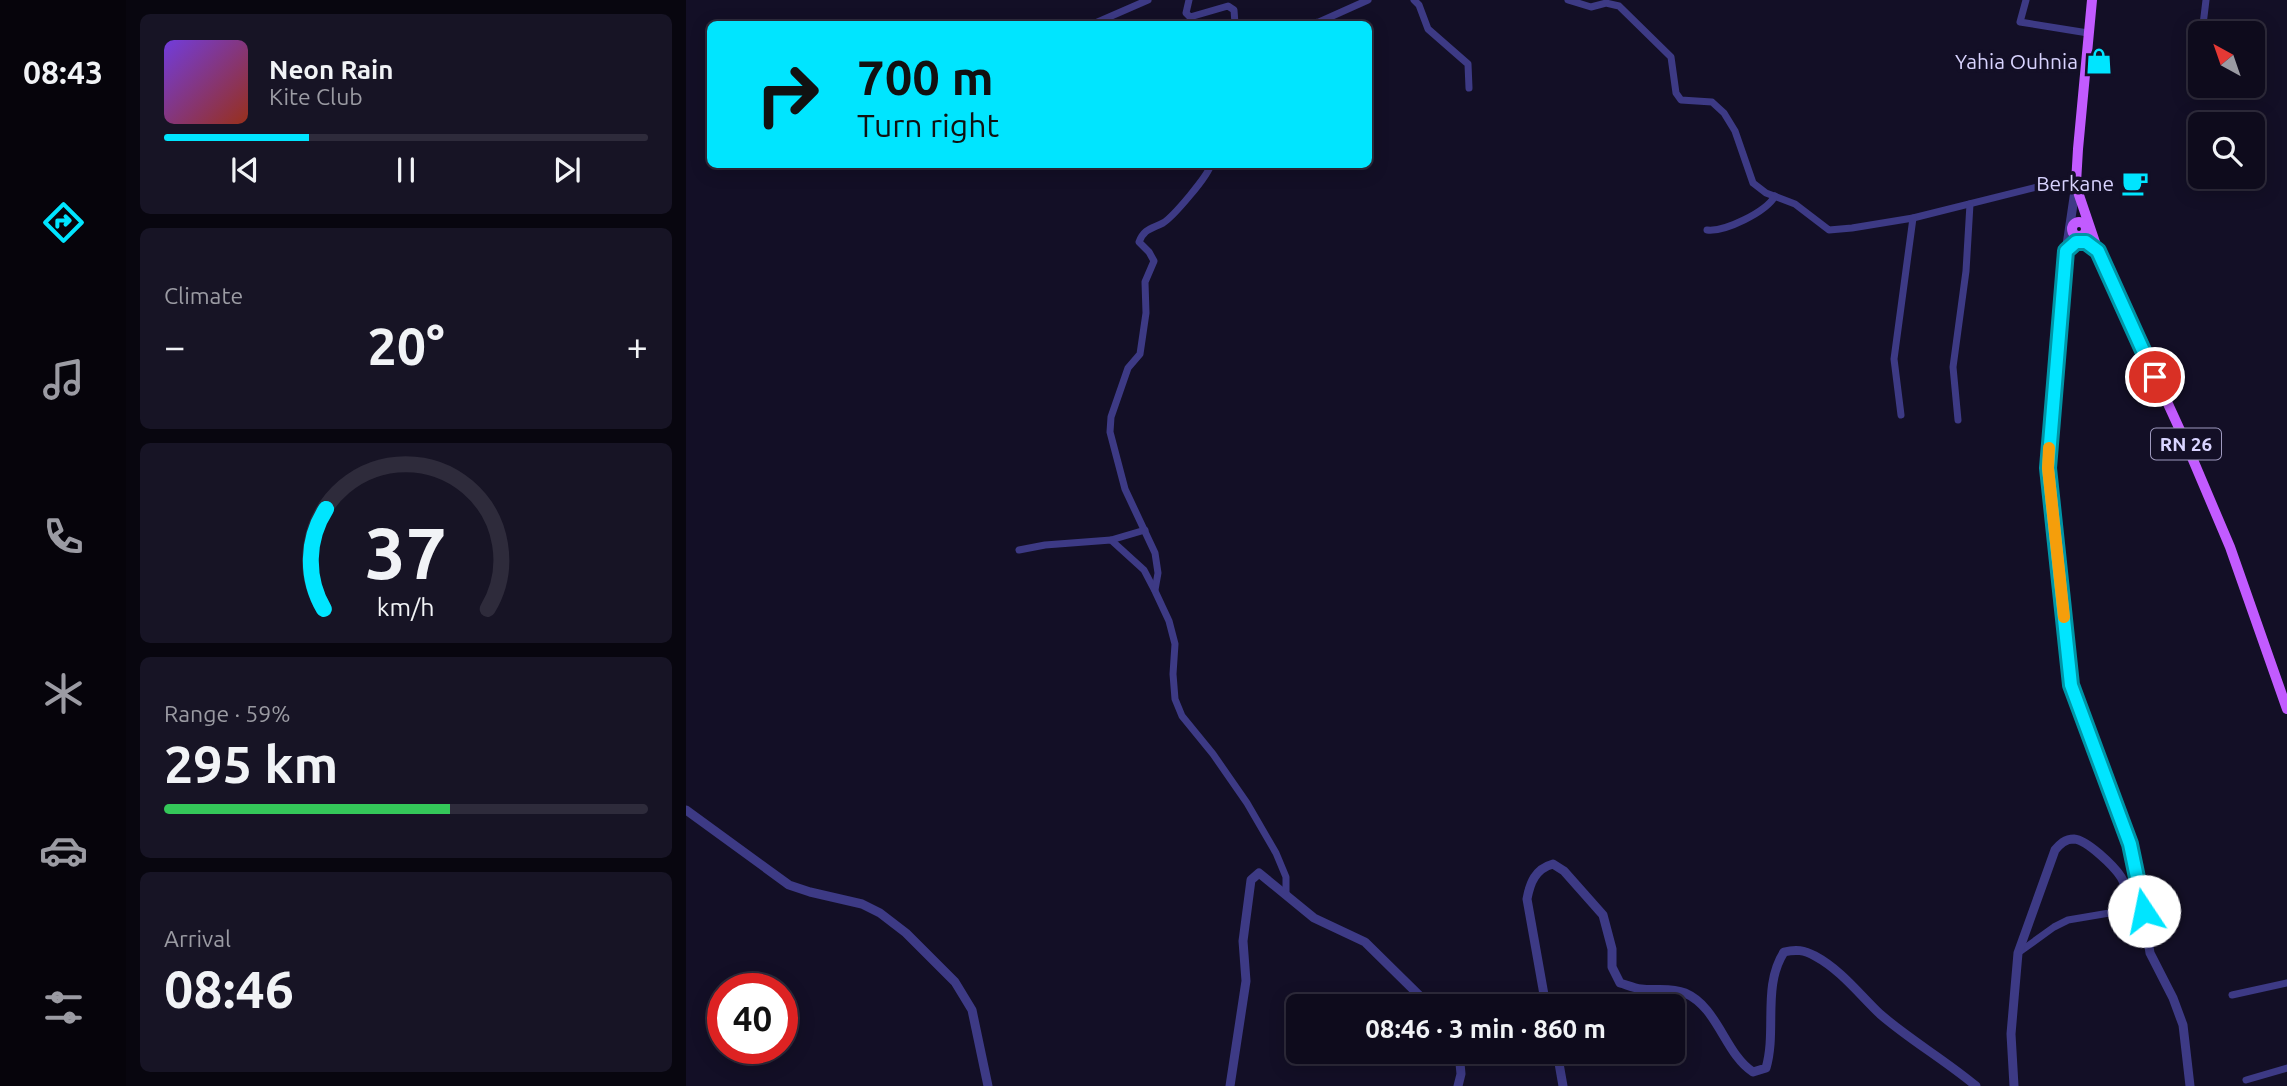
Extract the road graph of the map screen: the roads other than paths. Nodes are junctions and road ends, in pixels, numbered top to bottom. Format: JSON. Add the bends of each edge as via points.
{"nodes":[{"id":1,"x":1148,"y":0,"type":"edge"},
{"id":2,"x":1189,"y":0,"type":"edge"},
{"id":3,"x":1368,"y":0,"type":"edge"},
{"id":4,"x":1414,"y":0,"type":"edge"},
{"id":5,"x":1568,"y":0,"type":"edge"},
{"id":6,"x":2026,"y":0,"type":"edge"},
{"id":7,"x":2092,"y":0,"type":"edge"},
{"id":8,"x":2206,"y":0,"type":"edge"},
{"id":9,"x":1100,"y":21,"type":"edge"},
{"id":10,"x":1235,"y":21,"type":"edge"},
{"id":11,"x":1321,"y":21,"type":"edge"},
{"id":12,"x":2203,"y":21,"type":"edge"},
{"id":13,"x":2088,"y":33,"type":"junction"},
{"id":14,"x":1469,"y":88,"type":"dead end"},
{"id":15,"x":1211,"y":168,"type":"edge"},
{"id":16,"x":2077,"y":183,"type":"junction"},
{"id":17,"x":1774,"y":196,"type":"junction"},
{"id":18,"x":1970,"y":204,"type":"junction"},
{"id":19,"x":1913,"y":218,"type":"junction"},
{"id":20,"x":1707,"y":230,"type":"dead end"},
{"id":21,"x":2083,"y":230,"type":"junction"},
{"id":22,"x":2066,"y":251,"type":"junction"},
{"id":23,"x":2098,"y":251,"type":"junction"},
{"id":24,"x":1901,"y":415,"type":"dead end"},
{"id":25,"x":1958,"y":420,"type":"dead end"},
{"id":26,"x":1146,"y":530,"type":"junction"},
{"id":27,"x":1111,"y":540,"type":"junction"},
{"id":28,"x":1019,"y":550,"type":"dead end"},
{"id":29,"x":1155,"y":590,"type":"junction"},
{"id":30,"x":2287,"y":709,"type":"edge"},
{"id":31,"x":686,"y":810,"type":"edge"},
{"id":32,"x":1286,"y":895,"type":"junction"},
{"id":33,"x":2133,"y":909,"type":"junction"},
{"id":34,"x":2144,"y":911,"type":"junction"},
{"id":35,"x":2018,"y":953,"type":"junction"},
{"id":36,"x":2287,"y":983,"type":"edge"},
{"id":37,"x":1418,"y":994,"type":"edge"},
{"id":38,"x":1544,"y":994,"type":"edge"},
{"id":39,"x":2232,"y":995,"type":"dead end"},
{"id":40,"x":1460,"y":1064,"type":"edge"},
{"id":41,"x":1559,"y":1064,"type":"edge"},
{"id":42,"x":2287,"y":1068,"type":"edge"},
{"id":43,"x":2246,"y":1080,"type":"dead end"},
{"id":44,"x":988,"y":1086,"type":"edge"},
{"id":45,"x":1230,"y":1086,"type":"edge"},
{"id":46,"x":1458,"y":1086,"type":"edge"},
{"id":47,"x":1563,"y":1086,"type":"edge"},
{"id":48,"x":1976,"y":1086,"type":"edge"},
{"id":49,"x":2014,"y":1086,"type":"edge"},
{"id":50,"x":2190,"y":1086,"type":"edge"}],
"edges":[{"from":1,"to":9,"type":"street"},
{"from":2,"to":10,"type":"street","via":[[1186,13],[1190,17],[1228,6],[1234,10]]},
{"from":3,"to":11,"type":"street"},
{"from":4,"to":14,"type":"street","via":[[1429,29],[1468,64]]},
{"from":5,"to":17,"type":"street","via":[[1591,7],[1619,6],[1652,37],[1671,57],[1681,100],[1712,102],[1724,113],[1753,183]]},
{"from":6,"to":13,"type":"street","via":[[2020,22]]},
{"from":7,"to":13,"type":"main road","number":"RN 26"},
{"from":8,"to":12,"type":"street"},
{"from":13,"to":16,"type":"main road","number":"RN 26"},
{"from":15,"to":26,"type":"street","via":[[1172,216],[1149,228],[1139,242],[1154,261],[1145,282],[1140,354],[1128,368],[1110,432],[1125,489]]},
{"from":16,"to":18,"type":"street","via":[[2045,185]]},
{"from":16,"to":21,"type":"main road","number":"RN 26"},
{"from":16,"to":22,"type":"street"},
{"from":17,"to":19,"type":"street","via":[[1796,204],[1829,230]]},
{"from":17,"to":20,"type":"street","via":[[1770,205],[1752,215],[1725,228]]},
{"from":18,"to":19,"type":"street"},
{"from":18,"to":25,"type":"street","via":[[1953,367]]},
{"from":19,"to":24,"type":"street","via":[[1894,359]]},
{"from":21,"to":22,"type":"main road"},
{"from":21,"to":23,"type":"main road","number":"RN 26"},
{"from":21,"to":23,"type":"main road","via":[[2086,242]]},
{"from":22,"to":34,"type":"street","via":[[2048,468],[2071,685],[2130,844]]},
{"from":23,"to":30,"type":"main road","number":"RN 26","via":[[2230,547]]},
{"from":26,"to":27,"type":"street"},
{"from":26,"to":29,"type":"street","via":[[1158,573]]},
{"from":27,"to":28,"type":"street"},
{"from":27,"to":29,"type":"street","via":[[1144,570]]},
{"from":29,"to":32,"type":"street","via":[[1175,644],[1175,699],[1182,716],[1247,803],[1286,877]]},
{"from":31,"to":44,"type":"street","via":[[789,885],[862,904],[906,933],[955,982],[972,1010]]},
{"from":32,"to":37,"type":"street","via":[[1314,918],[1365,942]]},
{"from":32,"to":45,"type":"street","via":[[1259,873],[1251,880],[1243,941],[1246,981]]},
{"from":33,"to":34,"type":"street"},
{"from":33,"to":35,"type":"street","via":[[2068,920]]},
{"from":33,"to":35,"type":"street","via":[[2128,889],[2106,860],[2074,839],[2063,842],[2054,849]]},
{"from":34,"to":50,"type":"street","via":[[2150,953],[2183,1025]]},
{"from":35,"to":49,"type":"street","via":[[2011,1034]]},
{"from":36,"to":39,"type":"street"},
{"from":38,"to":48,"type":"street","via":[[1527,900],[1537,872],[1553,864],[1603,915],[1612,967],[1620,983],[1688,994],[1723,1032],[1743,1066],[1753,1072],[1766,1068],[1771,1050],[1769,1026],[1777,962],[1784,952],[1797,949],[1833,967],[1879,1013]]},
{"from":40,"to":46,"type":"street"},
{"from":41,"to":47,"type":"street"},
{"from":42,"to":43,"type":"street"}]}
